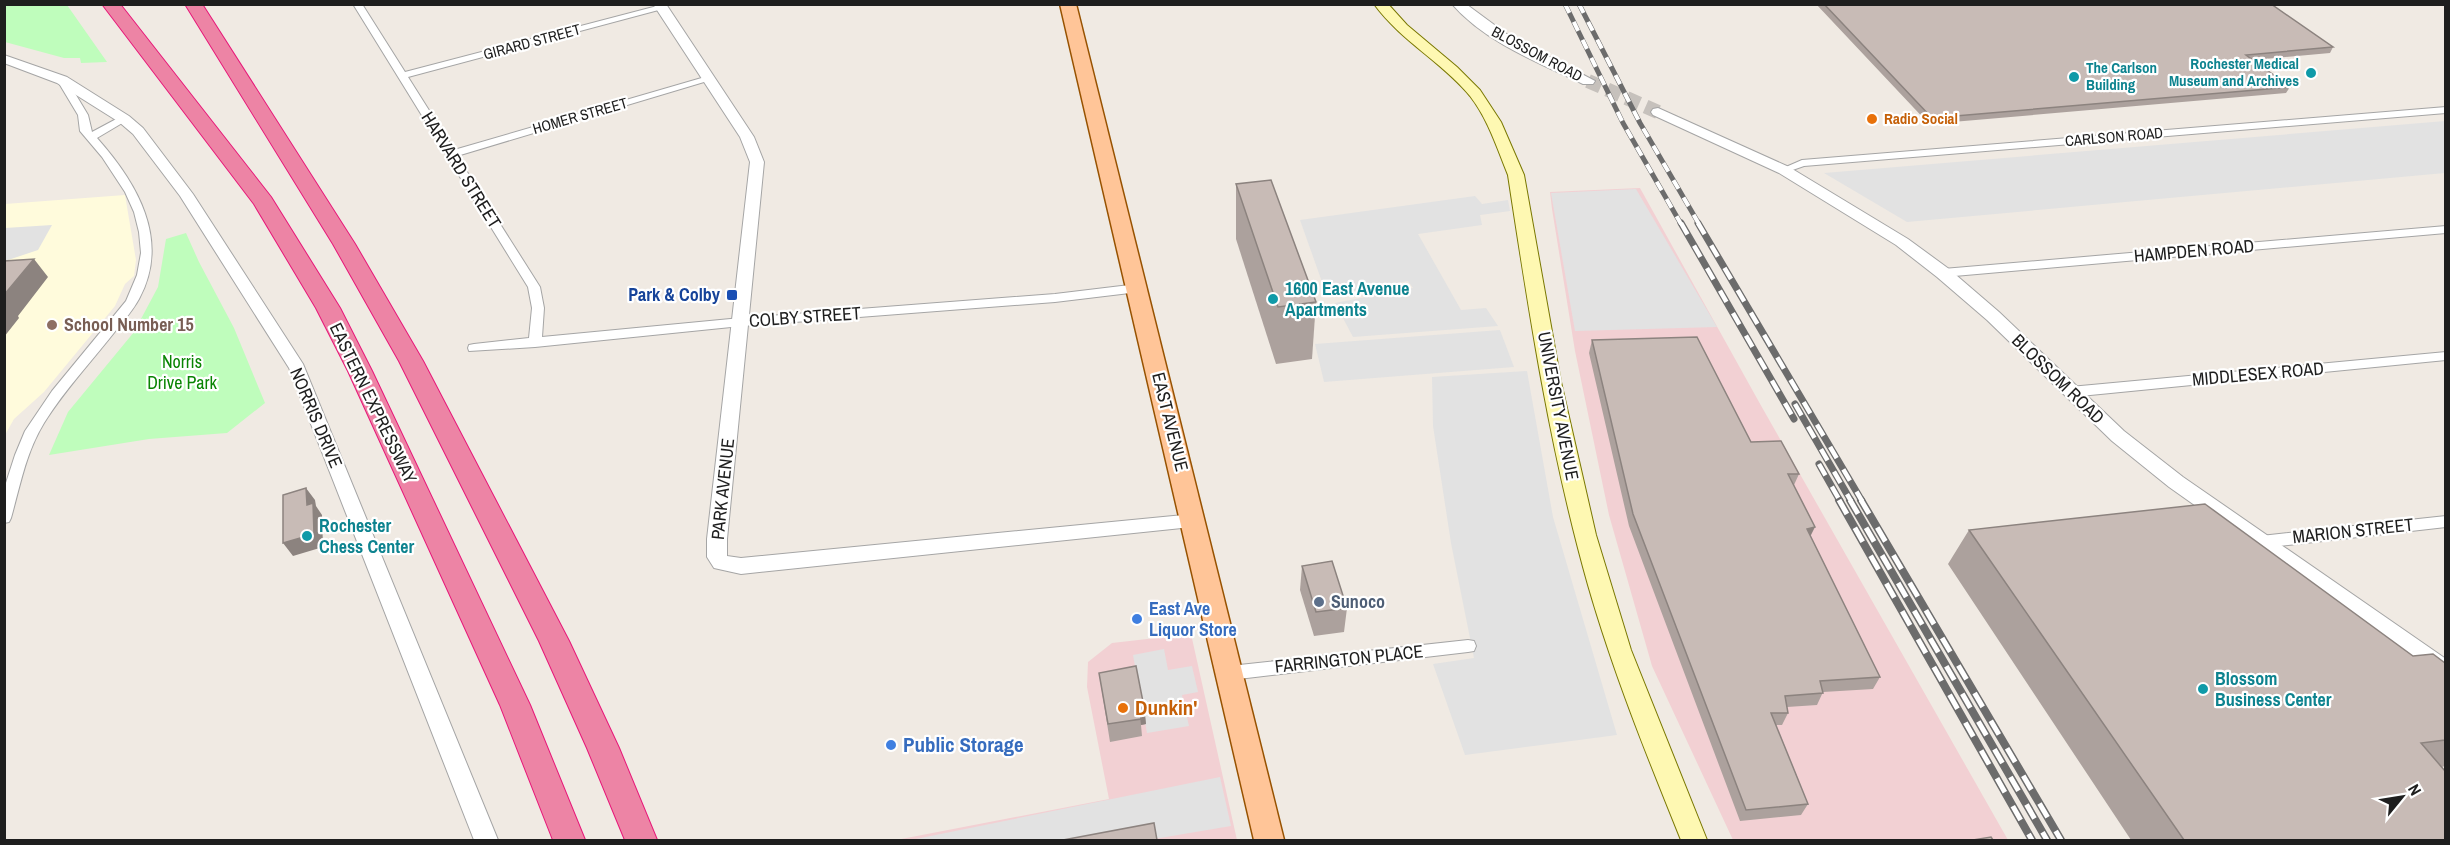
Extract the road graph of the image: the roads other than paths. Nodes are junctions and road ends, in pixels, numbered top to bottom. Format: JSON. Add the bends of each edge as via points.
{"nodes":[{"id":1,"x":110,"y":4,"type":"edge"},
{"id":2,"x":193,"y":4,"type":"edge"},
{"id":3,"x":374,"y":4,"type":"edge"},
{"id":4,"x":1068,"y":4,"type":"edge"},
{"id":5,"x":1380,"y":4,"type":"edge"},
{"id":6,"x":1458,"y":4,"type":"edge"},
{"id":7,"x":358,"y":6,"type":"edge"},
{"id":8,"x":660,"y":6,"type":"edge"},
{"id":9,"x":4,"y":59,"type":"edge"},
{"id":10,"x":402,"y":76,"type":"junction"},
{"id":11,"x":709,"y":79,"type":"junction"},
{"id":12,"x":62,"y":80,"type":"junction"},
{"id":13,"x":1588,"y":81,"type":"tunnel mouth"},
{"id":14,"x":2445,"y":110,"type":"edge"},
{"id":15,"x":1658,"y":112,"type":"tunnel mouth"},
{"id":16,"x":124,"y":119,"type":"junction"},
{"id":17,"x":91,"y":138,"type":"junction"},
{"id":18,"x":452,"y":154,"type":"junction"},
{"id":19,"x":1784,"y":170,"type":"junction"},
{"id":20,"x":2445,"y":229,"type":"edge"},
{"id":21,"x":1943,"y":273,"type":"junction"},
{"id":22,"x":1138,"y":288,"type":"junction"},
{"id":23,"x":741,"y":322,"type":"junction"},
{"id":24,"x":535,"y":343,"type":"junction"},
{"id":25,"x":474,"y":348,"type":"dead end"},
{"id":26,"x":2445,"y":356,"type":"edge"},
{"id":27,"x":2070,"y":392,"type":"junction"},
{"id":28,"x":4,"y":518,"type":"edge"},
{"id":29,"x":1194,"y":521,"type":"junction"},
{"id":30,"x":2445,"y":521,"type":"edge"},
{"id":31,"x":2261,"y":542,"type":"junction"},
{"id":32,"x":1468,"y":646,"type":"dead end"},
{"id":33,"x":2445,"y":671,"type":"edge"},
{"id":34,"x":1230,"y":673,"type":"junction"},
{"id":35,"x":486,"y":840,"type":"edge"},
{"id":36,"x":569,"y":840,"type":"edge"},
{"id":37,"x":641,"y":840,"type":"edge"},
{"id":38,"x":1269,"y":840,"type":"edge"},
{"id":39,"x":1694,"y":840,"type":"edge"}],
"edges":[{"from":1,"to":36,"type":"highway","name":"EASTERN EXPRESSWAY","via":[[259,196],[327,308],[515,705]]},
{"from":2,"to":37,"type":"highway","via":[[344,244],[411,361],[554,641]]},
{"from":3,"to":7,"type":"street"},
{"from":4,"to":22,"type":"main road","name":"EAST AVENUE"},
{"from":5,"to":39,"type":"main road","name":"UNIVERSITY AVENUE","via":[[1400,27],[1474,92],[1489,112],[1507,151],[1516,175],[1574,492],[1599,585],[1640,706]]},
{"from":6,"to":13,"type":"street","name":"BLOSSOM ROAD","via":[[1515,46]]},
{"from":7,"to":10,"type":"street","name":"HARVARD STREET"},
{"from":8,"to":10,"type":"street","name":"GIRARD STREET"},
{"from":8,"to":11,"type":"street","name":"PARK AVENUE"},
{"from":9,"to":12,"type":"street","name":"NORRIS DRIVE"},
{"from":10,"to":18,"type":"street","name":"HARVARD STREET"},
{"from":11,"to":18,"type":"street","name":"HOMER STREET"},
{"from":11,"to":23,"type":"street","name":"PARK AVENUE","via":[[750,142],[757,162]]},
{"from":12,"to":16,"type":"street","name":"NORRIS DRIVE"},
{"from":12,"to":17,"type":"street","via":[[83,115],[85,131]]},
{"from":14,"to":19,"type":"street","name":"CARLSON ROAD","via":[[1802,163]]},
{"from":15,"to":19,"type":"street","name":"BLOSSOM ROAD"},
{"from":16,"to":17,"type":"street"},
{"from":16,"to":35,"type":"street","name":"NORRIS DRIVE","via":[[138,131],[186,194],[297,368]]},
{"from":17,"to":28,"type":"street","via":[[126,181],[141,211],[146,259],[142,279],[134,299],[27,440]]},
{"from":18,"to":24,"type":"street","name":"HARVARD STREET","via":[[534,287],[539,317]]},
{"from":19,"to":21,"type":"street","name":"BLOSSOM ROAD","via":[[1866,218]]},
{"from":20,"to":21,"type":"street","name":"HAMPDEN ROAD"},
{"from":21,"to":27,"type":"street","name":"BLOSSOM ROAD"},
{"from":22,"to":23,"type":"street","name":"COLBY STREET"},
{"from":22,"to":29,"type":"main road","name":"EAST AVENUE"},
{"from":23,"to":24,"type":"street","name":"COLBY STREET"},
{"from":23,"to":29,"type":"street","name":"PARK AVENUE","via":[[717,539],[717,557],[725,565]]},
{"from":24,"to":25,"type":"street","name":"COLBY STREET"},
{"from":26,"to":27,"type":"street","name":"MIDDLESEX ROAD"},
{"from":27,"to":31,"type":"street","name":"BLOSSOM ROAD","via":[[2176,482]]},
{"from":29,"to":34,"type":"main road","name":"EAST AVENUE"},
{"from":30,"to":31,"type":"street","name":"MARION STREET"},
{"from":31,"to":33,"type":"street","name":"BLOSSOM ROAD"},
{"from":32,"to":34,"type":"street","name":"FARRINGTON PLACE"},
{"from":34,"to":38,"type":"main road","name":"EAST AVENUE"}]}
